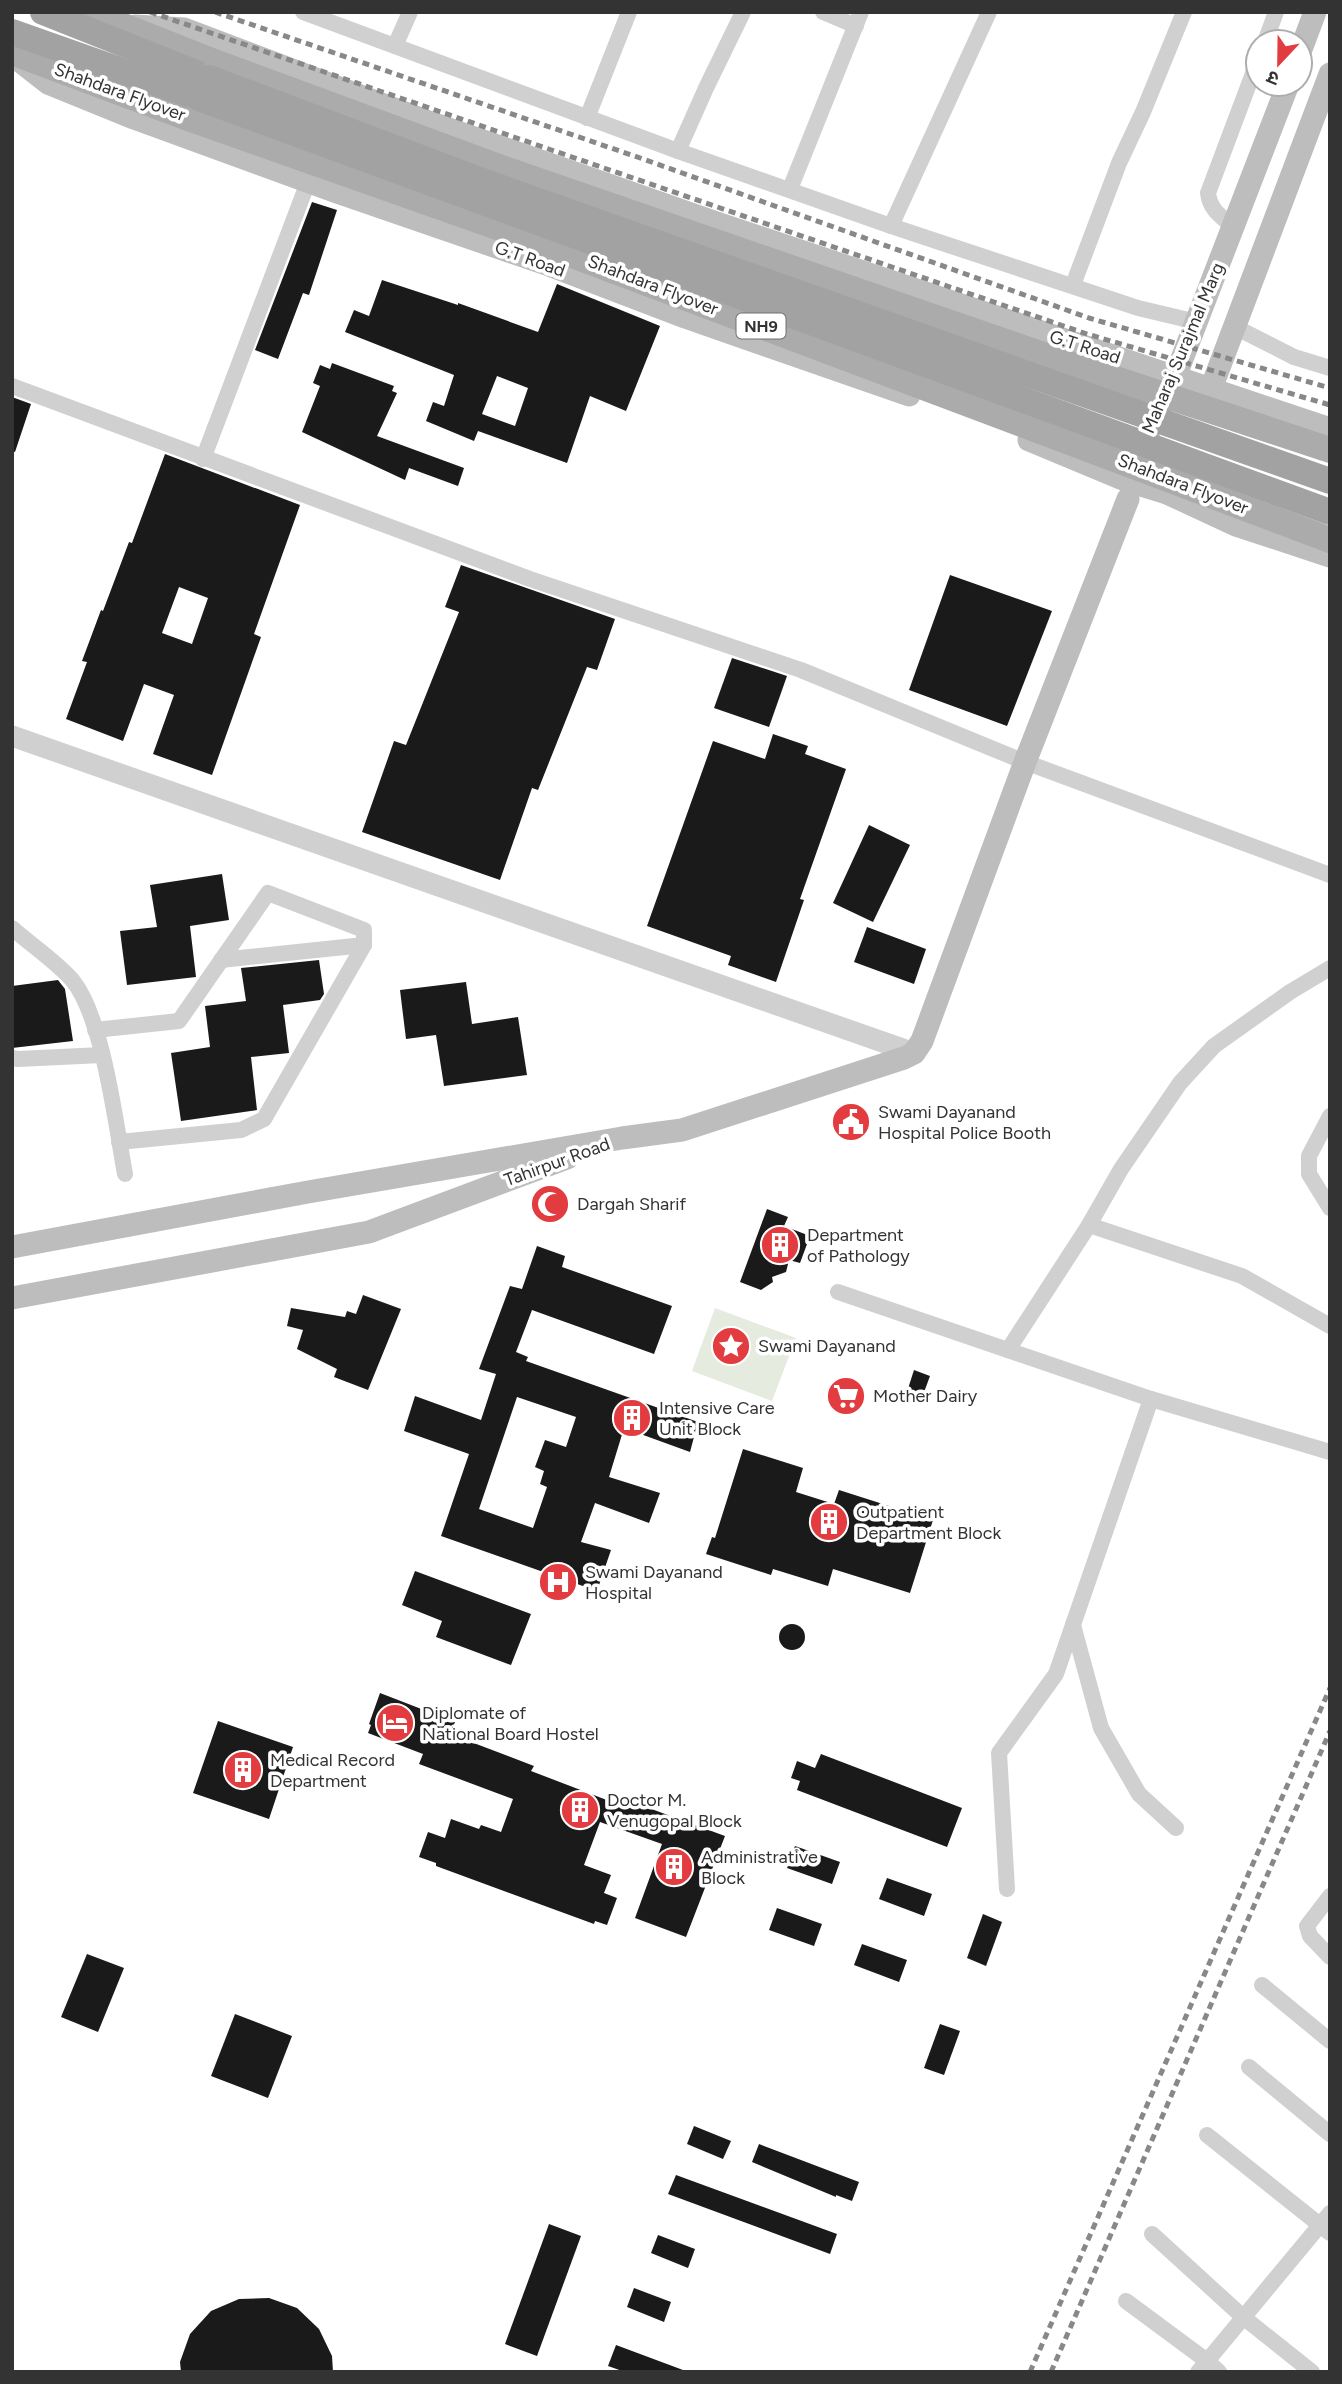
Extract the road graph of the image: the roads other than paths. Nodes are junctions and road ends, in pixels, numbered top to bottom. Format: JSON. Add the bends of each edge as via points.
{"nodes":[{"id":1,"x":43,"y":12,"type":"edge"},
{"id":2,"x":303,"y":12,"type":"edge"},
{"id":3,"x":410,"y":12,"type":"edge"},
{"id":4,"x":629,"y":12,"type":"edge"},
{"id":5,"x":743,"y":12,"type":"edge"},
{"id":6,"x":823,"y":12,"type":"edge"},
{"id":7,"x":989,"y":12,"type":"edge"},
{"id":8,"x":1184,"y":12,"type":"edge"},
{"id":9,"x":104,"y":17,"type":"edge"},
{"id":10,"x":859,"y":19,"type":"edge"},
{"id":11,"x":12,"y":32,"type":"edge"},
{"id":12,"x":395,"y":46,"type":"junction"},
{"id":13,"x":12,"y":53,"type":"edge"},
{"id":14,"x":1330,"y":74,"type":"edge"},
{"id":15,"x":204,"y":89,"type":"junction"},
{"id":16,"x":1244,"y":97,"type":"edge"},
{"id":17,"x":1283,"y":98,"type":"edge"},
{"id":18,"x":587,"y":118,"type":"junction"},
{"id":19,"x":678,"y":151,"type":"junction"},
{"id":20,"x":308,"y":182,"type":"junction"},
{"id":21,"x":790,"y":190,"type":"junction"},
{"id":22,"x":891,"y":226,"type":"junction"},
{"id":23,"x":1233,"y":227,"type":"junction"},
{"id":24,"x":1073,"y":285,"type":"junction"},
{"id":25,"x":1197,"y":322,"type":"junction"},
{"id":26,"x":1235,"y":327,"type":"junction"},
{"id":27,"x":1330,"y":368,"type":"edge"},
{"id":28,"x":1175,"y":377,"type":"junction"},
{"id":29,"x":12,"y":386,"type":"edge"},
{"id":30,"x":1212,"y":389,"type":"junction"},
{"id":31,"x":1330,"y":429,"type":"edge"},
{"id":32,"x":1330,"y":450,"type":"edge"},
{"id":33,"x":203,"y":459,"type":"junction"},
{"id":34,"x":1330,"y":481,"type":"edge"},
{"id":35,"x":1127,"y":490,"type":"junction"},
{"id":36,"x":1167,"y":493,"type":"junction"},
{"id":37,"x":1330,"y":512,"type":"edge"},
{"id":38,"x":1330,"y":540,"type":"edge"},
{"id":39,"x":1330,"y":556,"type":"edge"},
{"id":40,"x":12,"y":736,"type":"edge"},
{"id":41,"x":1024,"y":762,"type":"junction"},
{"id":42,"x":1330,"y":875,"type":"edge"},
{"id":43,"x":12,"y":928,"type":"edge"},
{"id":44,"x":364,"y":945,"type":"junction"},
{"id":45,"x":221,"y":960,"type":"junction"},
{"id":46,"x":1330,"y":968,"type":"edge"},
{"id":47,"x":94,"y":1030,"type":"junction"},
{"id":48,"x":914,"y":1053,"type":"junction"},
{"id":49,"x":102,"y":1055,"type":"junction"},
{"id":50,"x":12,"y":1058,"type":"edge"},
{"id":51,"x":1330,"y":1116,"type":"edge"},
{"id":52,"x":622,"y":1138,"type":"junction"},
{"id":53,"x":119,"y":1142,"type":"junction"},
{"id":54,"x":420,"y":1173,"type":"junction"},
{"id":55,"x":125,"y":1174,"type":"dead end"},
{"id":56,"x":1330,"y":1208,"type":"edge"},
{"id":57,"x":427,"y":1210,"type":"junction"},
{"id":58,"x":1089,"y":1225,"type":"junction"},
{"id":59,"x":12,"y":1247,"type":"edge"},
{"id":60,"x":838,"y":1292,"type":"dead end"},
{"id":61,"x":12,"y":1298,"type":"edge"},
{"id":62,"x":1330,"y":1326,"type":"edge"},
{"id":63,"x":1008,"y":1350,"type":"junction"},
{"id":64,"x":1151,"y":1399,"type":"junction"},
{"id":65,"x":1330,"y":1452,"type":"edge"},
{"id":66,"x":1073,"y":1625,"type":"junction"},
{"id":67,"x":1176,"y":1828,"type":"dead end"},
{"id":68,"x":1007,"y":1889,"type":"dead end"},
{"id":69,"x":1330,"y":1896,"type":"edge"},
{"id":70,"x":1330,"y":1957,"type":"edge"},
{"id":71,"x":1262,"y":1985,"type":"dead end"},
{"id":72,"x":1330,"y":2041,"type":"edge"},
{"id":73,"x":1249,"y":2067,"type":"dead end"},
{"id":74,"x":1330,"y":2134,"type":"edge"},
{"id":75,"x":1207,"y":2135,"type":"dead end"},
{"id":76,"x":1326,"y":2224,"type":"edge"},
{"id":77,"x":1152,"y":2234,"type":"dead end"},
{"id":78,"x":1126,"y":2301,"type":"dead end"},
{"id":79,"x":1243,"y":2317,"type":"junction"},
{"id":80,"x":1208,"y":2368,"type":"edge"},
{"id":81,"x":1312,"y":2372,"type":"edge"}],
"edges":[{"from":1,"to":15,"type":"highway","name":"Shahdara Flyover"},
{"from":2,"to":12,"type":"street"},
{"from":3,"to":12,"type":"street"},
{"from":4,"to":18,"type":"street"},
{"from":5,"to":19,"type":"street"},
{"from":6,"to":10,"type":"street"},
{"from":7,"to":22,"type":"street"},
{"from":8,"to":24,"type":"street"},
{"from":9,"to":15,"type":"main road","name":"Shahdara Flyover"},
{"from":9,"to":28,"type":"main road","name":"G.T Road","via":[[184,29],[426,121]]},
{"from":10,"to":21,"type":"street"},
{"from":11,"to":15,"type":"highway","name":"Shahdara Flyover"},
{"from":12,"to":18,"type":"street"},
{"from":13,"to":15,"type":"main road","name":"Shahdara Flyover"},
{"from":13,"to":20,"type":"main road","name":"G.T Road","via":[[48,83]]},
{"from":14,"to":26,"type":"main road"},
{"from":15,"to":32,"type":"main road","name":"Shahdara Flyover","bridge":true,"via":[[523,175]]},
{"from":15,"to":34,"type":"highway","name":"Shahdara Flyover","bridge":true,"via":[[482,181]]},
{"from":15,"to":37,"type":"highway","name":"Shahdara Flyover","bridge":true},
{"from":15,"to":38,"type":"main road","name":"Shahdara Flyover","number":"NH9","bridge":true,"via":[[516,233]]},
{"from":16,"to":23,"type":"street","via":[[1208,193],[1214,211]]},
{"from":17,"to":23,"type":"main road","name":"Maharaj Surajmal Marg"},
{"from":18,"to":19,"type":"street"},
{"from":19,"to":21,"type":"street"},
{"from":20,"to":33,"type":"street"},
{"from":20,"to":35,"type":"main road","name":"G.T Road","via":[[1000,428]]},
{"from":21,"to":22,"type":"street"},
{"from":22,"to":24,"type":"street"},
{"from":23,"to":25,"type":"main road","name":"Maharaj Surajmal Marg"},
{"from":24,"to":25,"type":"street"},
{"from":25,"to":28,"type":"main road","name":"Maharaj Surajmal Marg"},
{"from":26,"to":27,"type":"street","via":[[1281,351]]},
{"from":26,"to":30,"type":"main road"},
{"from":28,"to":30,"type":"main road","name":"G.T Road"},
{"from":28,"to":35,"type":"main road","name":"Maharaj Surajmal Marg"},
{"from":29,"to":33,"type":"street"},
{"from":30,"to":31,"type":"main road","name":"G.T Road"},
{"from":30,"to":36,"type":"main road","via":[[1176,483]]},
{"from":33,"to":41,"type":"street","via":[[530,579],[801,670]]},
{"from":35,"to":36,"type":"main road"},
{"from":35,"to":41,"type":"main road","name":"Maharaj Surajmal Marg"},
{"from":36,"to":39,"type":"main road","via":[[1236,525]]},
{"from":40,"to":48,"type":"street"},
{"from":41,"to":42,"type":"street"},
{"from":41,"to":48,"type":"main road","name":"Maharaj Surajmal Marg"},
{"from":43,"to":47,"type":"street","via":[[73,981],[88,1006]]},
{"from":44,"to":45,"type":"street"},
{"from":44,"to":45,"type":"street","via":[[364,930],[268,893]]},
{"from":44,"to":53,"type":"street","via":[[264,1119],[241,1130]]},
{"from":45,"to":47,"type":"street","via":[[179,1021]]},
{"from":46,"to":58,"type":"street","via":[[1214,1046],[1180,1083]]},
{"from":47,"to":49,"type":"street"},
{"from":48,"to":52,"type":"main road","via":[[682,1130]]},
{"from":49,"to":50,"type":"street"},
{"from":49,"to":53,"type":"street"},
{"from":51,"to":56,"type":"street","via":[[1309,1156],[1308,1174]]},
{"from":52,"to":54,"type":"main road","name":"Tahirpur Road"},
{"from":52,"to":57,"type":"main road","name":"Tahirpur Road"},
{"from":53,"to":55,"type":"street"},
{"from":54,"to":57,"type":"main road"},
{"from":54,"to":59,"type":"main road","name":"Tahirpur Road"},
{"from":57,"to":61,"type":"main road","name":"Tahirpur Road","via":[[369,1232]]},
{"from":58,"to":62,"type":"street","via":[[1242,1276]]},
{"from":58,"to":63,"type":"street"},
{"from":60,"to":63,"type":"street"},
{"from":63,"to":64,"type":"street"},
{"from":64,"to":65,"type":"street"},
{"from":64,"to":66,"type":"street"},
{"from":66,"to":67,"type":"street","via":[[1101,1728],[1139,1794]]},
{"from":66,"to":68,"type":"street","via":[[1056,1674],[999,1754]]},
{"from":69,"to":70,"type":"street","via":[[1307,1926],[1310,1936]]},
{"from":71,"to":72,"type":"street"},
{"from":73,"to":74,"type":"street"},
{"from":75,"to":76,"type":"street"},
{"from":76,"to":79,"type":"street"},
{"from":77,"to":79,"type":"street"},
{"from":78,"to":80,"type":"street"},
{"from":79,"to":80,"type":"street"},
{"from":79,"to":81,"type":"street"}]}
